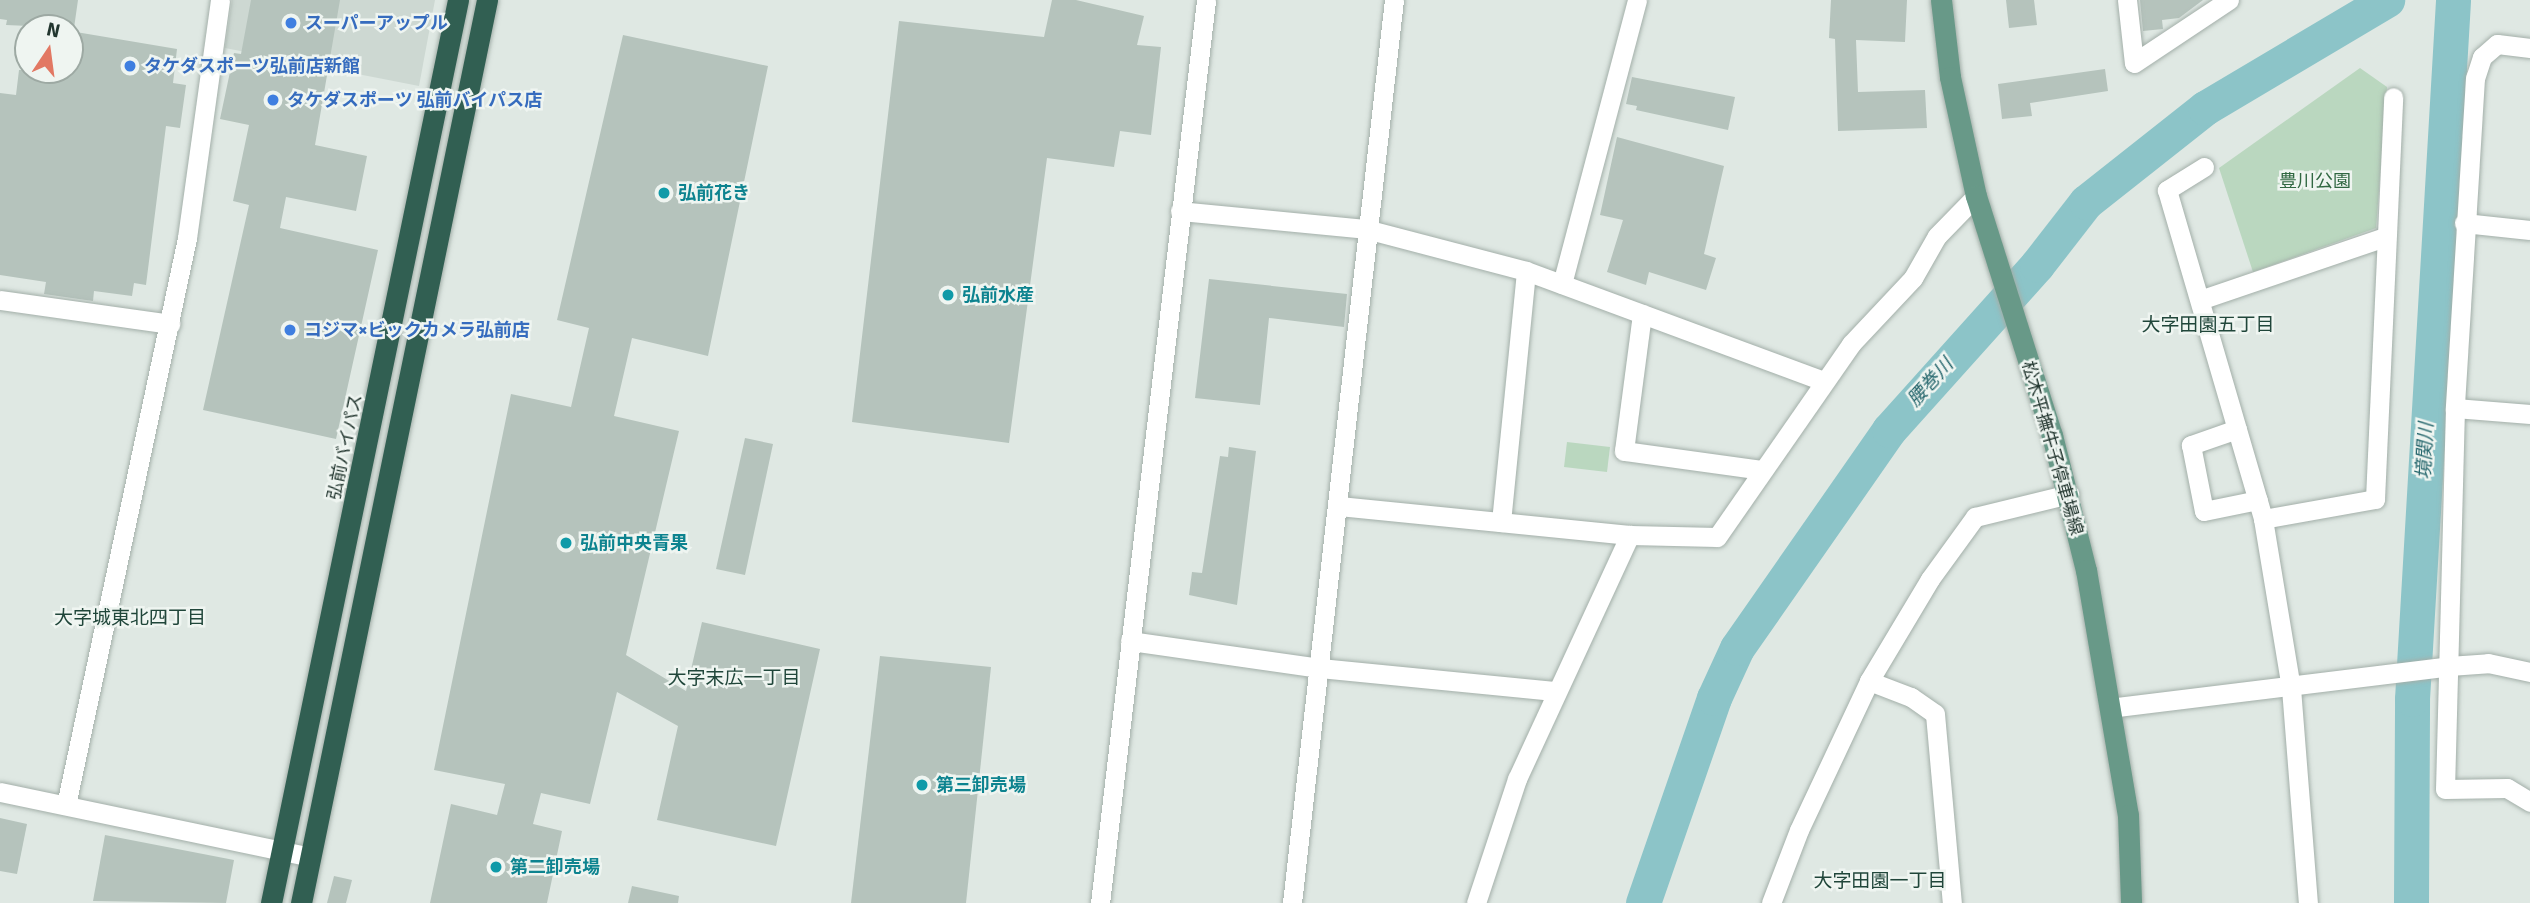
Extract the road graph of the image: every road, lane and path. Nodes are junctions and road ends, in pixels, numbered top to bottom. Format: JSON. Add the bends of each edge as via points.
{"nodes":[{"id":1,"x":220,"y":0,"type":"edge"},
{"id":2,"x":458,"y":0,"type":"edge"},
{"id":3,"x":487,"y":0,"type":"edge"},
{"id":4,"x":1206,"y":0,"type":"edge"},
{"id":5,"x":1394,"y":0,"type":"edge"},
{"id":6,"x":1637,"y":0,"type":"edge"},
{"id":7,"x":1941,"y":0,"type":"edge"},
{"id":8,"x":2127,"y":0,"type":"edge"},
{"id":9,"x":2229,"y":0,"type":"edge"},
{"id":10,"x":2530,"y":48,"type":"edge"},
{"id":11,"x":2393,"y":97,"type":"dead end"},
{"id":12,"x":2204,"y":167,"type":"dead end"},
{"id":13,"x":1976,"y":196,"type":"junction"},
{"id":14,"x":1180,"y":211,"type":"junction"},
{"id":15,"x":2464,"y":223,"type":"junction"},
{"id":16,"x":1366,"y":229,"type":"junction"},
{"id":17,"x":2530,"y":230,"type":"edge"},
{"id":18,"x":2385,"y":237,"type":"junction"},
{"id":19,"x":1526,"y":271,"type":"junction"},
{"id":20,"x":1562,"y":284,"type":"junction"},
{"id":21,"x":0,"y":300,"type":"edge"},
{"id":22,"x":2200,"y":300,"type":"junction"},
{"id":23,"x":1642,"y":314,"type":"junction"},
{"id":24,"x":170,"y":324,"type":"junction"},
{"id":25,"x":1823,"y":382,"type":"junction"},
{"id":26,"x":2455,"y":408,"type":"junction"},
{"id":27,"x":2530,"y":414,"type":"edge"},
{"id":28,"x":2237,"y":429,"type":"junction"},
{"id":29,"x":1763,"y":470,"type":"junction"},
{"id":30,"x":2069,"y":494,"type":"junction"},
{"id":31,"x":1339,"y":506,"type":"junction"},
{"id":32,"x":2260,"y":509,"type":"junction"},
{"id":33,"x":1501,"y":522,"type":"junction"},
{"id":34,"x":1630,"y":535,"type":"junction"},
{"id":35,"x":1130,"y":641,"type":"junction"},
{"id":36,"x":2445,"y":667,"type":"junction"},
{"id":37,"x":1319,"y":668,"type":"junction"},
{"id":38,"x":2530,"y":672,"type":"edge"},
{"id":39,"x":1869,"y":681,"type":"junction"},
{"id":40,"x":2291,"y":688,"type":"junction"},
{"id":41,"x":1555,"y":691,"type":"junction"},
{"id":42,"x":2109,"y":708,"type":"junction"},
{"id":43,"x":0,"y":792,"type":"edge"},
{"id":44,"x":2530,"y":802,"type":"edge"},
{"id":45,"x":66,"y":805,"type":"junction"},
{"id":46,"x":283,"y":852,"type":"junction"},
{"id":47,"x":310,"y":857,"type":"junction"},
{"id":48,"x":271,"y":903,"type":"edge"},
{"id":49,"x":301,"y":903,"type":"edge"},
{"id":50,"x":1100,"y":903,"type":"edge"},
{"id":51,"x":1292,"y":903,"type":"edge"},
{"id":52,"x":1476,"y":903,"type":"edge"},
{"id":53,"x":1771,"y":903,"type":"edge"},
{"id":54,"x":1952,"y":903,"type":"edge"},
{"id":55,"x":2131,"y":903,"type":"edge"},
{"id":56,"x":2308,"y":903,"type":"edge"}],
"edges":[{"from":1,"to":24,"type":"street"},
{"from":2,"to":46,"type":"highway","name":"弘前バイパス"},
{"from":3,"to":47,"type":"highway"},
{"from":4,"to":14,"type":"street"},
{"from":5,"to":16,"type":"street"},
{"from":6,"to":20,"type":"street"},
{"from":7,"to":13,"type":"main road","name":"松木平撫牛子停車場線","via":[[1950,77]]},
{"from":8,"to":9,"type":"street","via":[[2134,63]]},
{"from":10,"to":15,"type":"street","via":[[2497,44],[2482,57],[2469,113]]},
{"from":11,"to":18,"type":"street"},
{"from":12,"to":22,"type":"street","via":[[2167,190]]},
{"from":13,"to":25,"type":"street","via":[[1937,236],[1913,278],[1851,344]]},
{"from":13,"to":30,"type":"main road","name":"松木平撫牛子停車場線"},
{"from":14,"to":16,"type":"street"},
{"from":14,"to":35,"type":"street"},
{"from":15,"to":17,"type":"street"},
{"from":15,"to":26,"type":"street"},
{"from":16,"to":19,"type":"street"},
{"from":16,"to":31,"type":"street"},
{"from":18,"to":22,"type":"street"},
{"from":18,"to":32,"type":"street","via":[[2375,499]]},
{"from":19,"to":20,"type":"street"},
{"from":19,"to":33,"type":"street"},
{"from":20,"to":23,"type":"street"},
{"from":21,"to":24,"type":"street"},
{"from":22,"to":28,"type":"street"},
{"from":23,"to":25,"type":"street"},
{"from":23,"to":29,"type":"street","via":[[1624,451]]},
{"from":24,"to":45,"type":"street"},
{"from":25,"to":29,"type":"street"},
{"from":26,"to":27,"type":"street"},
{"from":26,"to":36,"type":"street"},
{"from":28,"to":32,"type":"street"},
{"from":28,"to":32,"type":"street","via":[[2190,445],[2204,511]]},
{"from":29,"to":34,"type":"street","via":[[1717,537]]},
{"from":30,"to":39,"type":"street","via":[[1975,517],[1930,579]]},
{"from":30,"to":42,"type":"main road","name":"松木平撫牛子停車場線"},
{"from":31,"to":33,"type":"street"},
{"from":31,"to":37,"type":"street"},
{"from":32,"to":40,"type":"street"},
{"from":33,"to":34,"type":"street"},
{"from":34,"to":41,"type":"street"},
{"from":35,"to":37,"type":"street"},
{"from":35,"to":50,"type":"street"},
{"from":36,"to":38,"type":"street","via":[[2488,663]]},
{"from":36,"to":40,"type":"street"},
{"from":36,"to":44,"type":"street","via":[[2445,789],[2507,788]]},
{"from":37,"to":41,"type":"street"},
{"from":37,"to":51,"type":"street"},
{"from":39,"to":53,"type":"street","via":[[1799,830]]},
{"from":39,"to":54,"type":"street","via":[[1911,696],[1935,714]]},
{"from":40,"to":42,"type":"street"},
{"from":40,"to":56,"type":"street"},
{"from":41,"to":52,"type":"street","via":[[1517,779]]},
{"from":42,"to":55,"type":"main road","name":"松木平撫牛子停車場線","via":[[2128,815]]},
{"from":43,"to":45,"type":"street"},
{"from":45,"to":46,"type":"street"},
{"from":46,"to":47,"type":"street"},
{"from":46,"to":48,"type":"highway","name":"弘前バイパス"},
{"from":47,"to":49,"type":"highway"}]}
